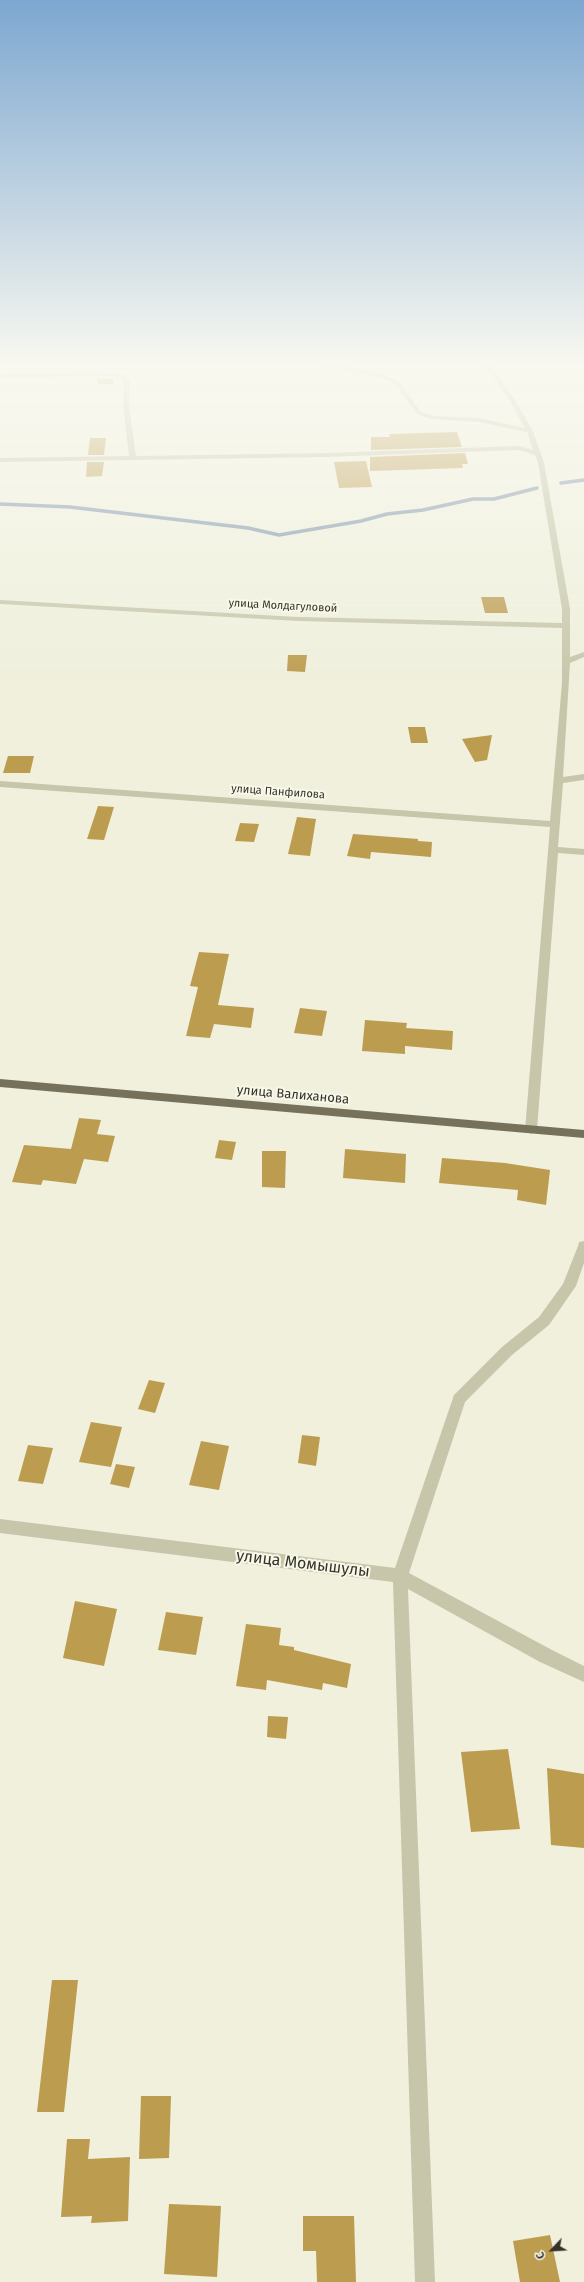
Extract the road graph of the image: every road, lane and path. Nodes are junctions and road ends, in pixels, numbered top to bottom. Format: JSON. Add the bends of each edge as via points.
{"nodes":[{"id":1,"x":542,"y":473,"type":"edge"},
{"id":2,"x":0,"y":602,"type":"edge"},
{"id":3,"x":565,"y":626,"type":"junction"},
{"id":4,"x":584,"y":654,"type":"edge"},
{"id":5,"x":565,"y":662,"type":"junction"},
{"id":6,"x":584,"y":777,"type":"edge"},
{"id":7,"x":557,"y":781,"type":"junction"},
{"id":8,"x":0,"y":784,"type":"edge"},
{"id":9,"x":554,"y":824,"type":"junction"},
{"id":10,"x":552,"y":850,"type":"junction"},
{"id":11,"x":584,"y":852,"type":"edge"},
{"id":12,"x":0,"y":1083,"type":"edge"},
{"id":13,"x":531,"y":1130,"type":"junction"},
{"id":14,"x":584,"y":1134,"type":"edge"},
{"id":15,"x":584,"y":1246,"type":"edge"},
{"id":16,"x":0,"y":1526,"type":"edge"},
{"id":17,"x":400,"y":1576,"type":"junction"},
{"id":18,"x":584,"y":1674,"type":"edge"},
{"id":19,"x":425,"y":2282,"type":"edge"}],
"edges":[{"from":1,"to":3,"type":"street","via":[[566,609]]},
{"from":2,"to":3,"type":"street","name":"улица Молдагуловой","via":[[298,619]]},
{"from":3,"to":5,"type":"street"},
{"from":4,"to":5,"type":"street"},
{"from":5,"to":7,"type":"street","via":[[566,683]]},
{"from":6,"to":7,"type":"street"},
{"from":7,"to":9,"type":"street"},
{"from":8,"to":9,"type":"street","name":"улица Панфилова"},
{"from":9,"to":10,"type":"street"},
{"from":10,"to":11,"type":"street"},
{"from":10,"to":13,"type":"street"},
{"from":12,"to":13,"type":"main road","name":"улица Валиханова"},
{"from":13,"to":14,"type":"main road","name":"улица Валиханова"},
{"from":15,"to":17,"type":"street","via":[[569,1286],[544,1321],[507,1351],[459,1399]]},
{"from":16,"to":17,"type":"street","name":"улица Момышулы"},
{"from":17,"to":18,"type":"street","name":"улица Момышулы"},
{"from":17,"to":19,"type":"street"}]}
